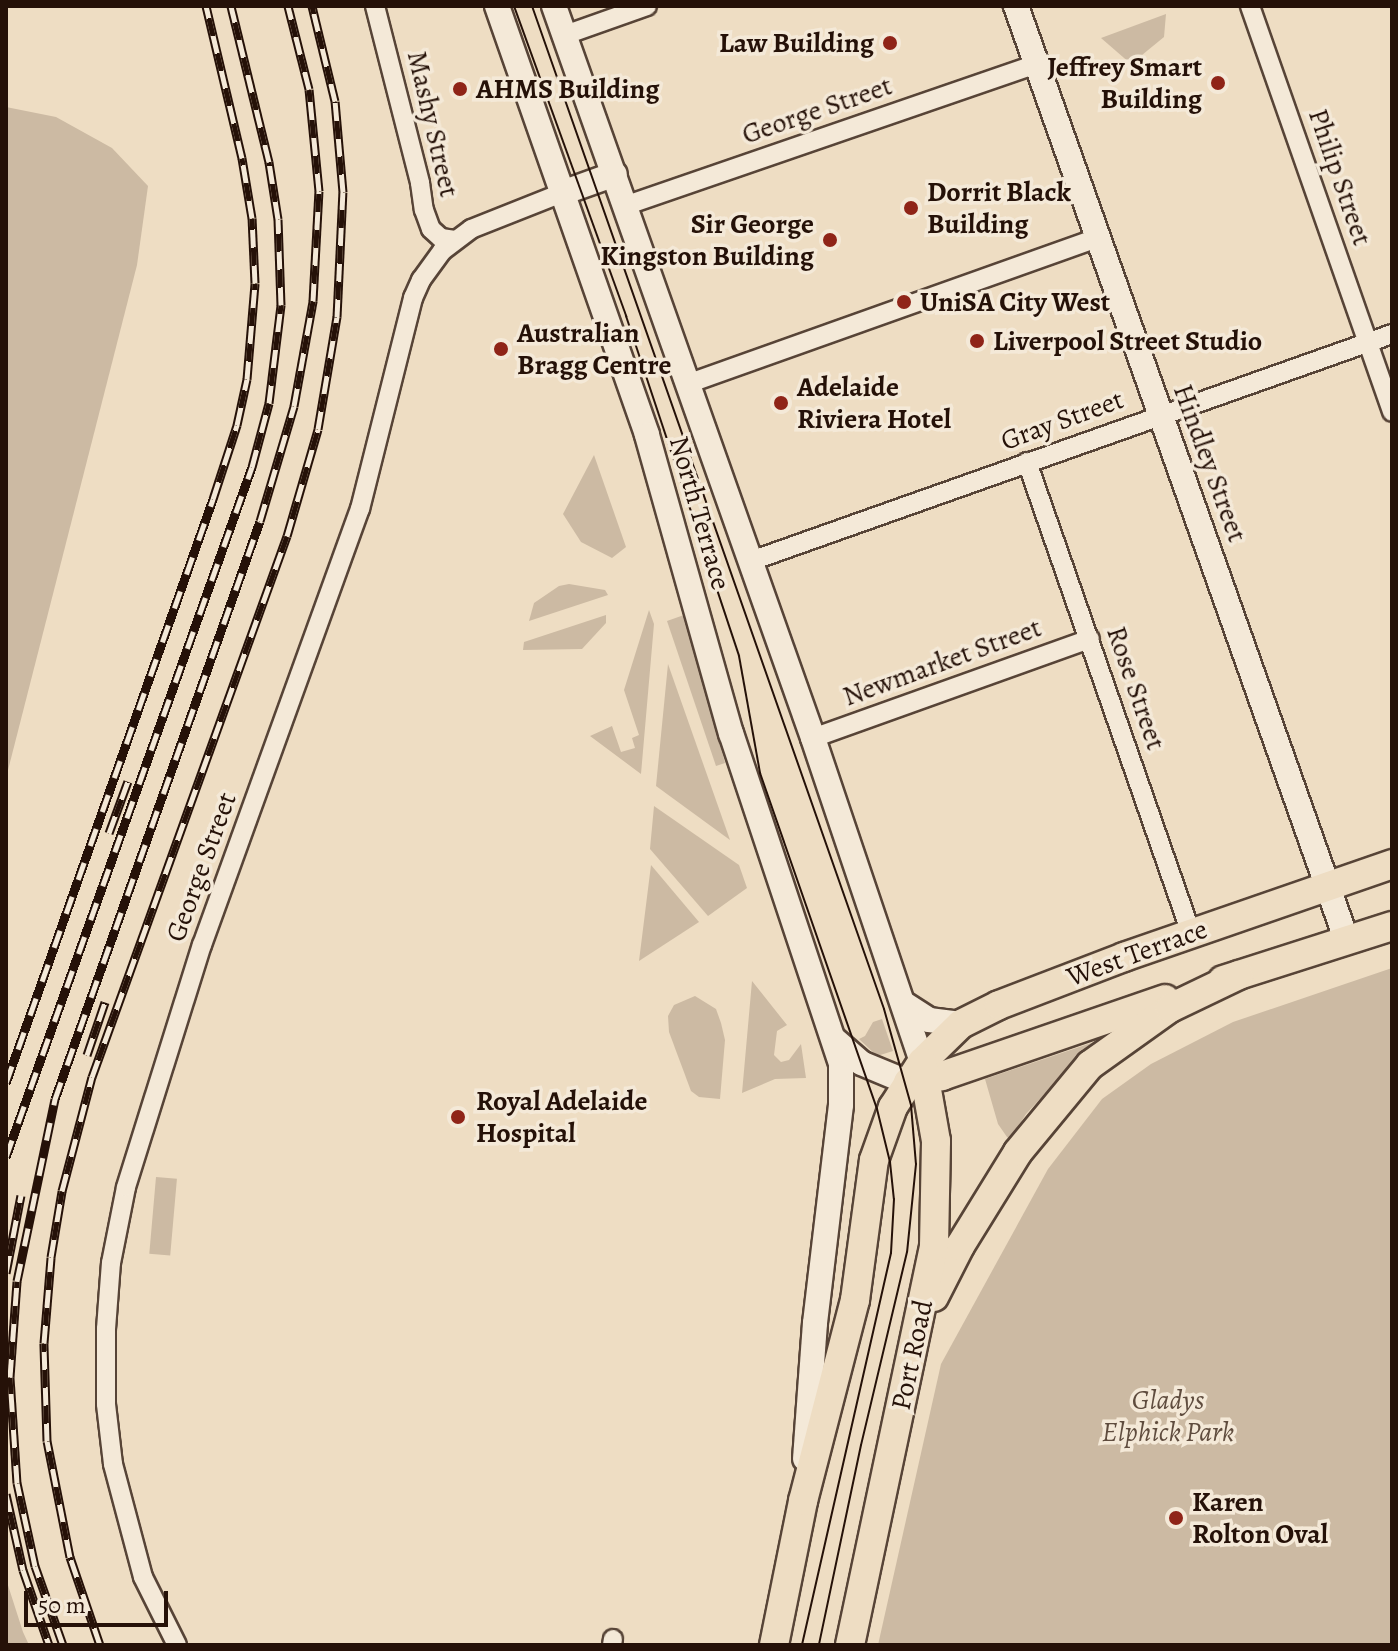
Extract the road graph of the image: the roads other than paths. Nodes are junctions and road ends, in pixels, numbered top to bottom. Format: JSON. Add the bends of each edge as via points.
{"nodes":[{"id":1,"x":375,"y":6,"type":"edge"},
{"id":2,"x":497,"y":6,"type":"edge"},
{"id":3,"x":554,"y":6,"type":"edge"},
{"id":4,"x":647,"y":6,"type":"edge"},
{"id":5,"x":1016,"y":6,"type":"edge"},
{"id":6,"x":1250,"y":6,"type":"edge"},
{"id":7,"x":565,"y":35,"type":"junction"},
{"id":8,"x":1026,"y":68,"type":"dead end"},
{"id":9,"x":615,"y":174,"type":"junction"},
{"id":10,"x":562,"y":193,"type":"junction"},
{"id":11,"x":627,"y":205,"type":"junction"},
{"id":12,"x":1098,"y":238,"type":"junction"},
{"id":13,"x":455,"y":240,"type":"junction"},
{"id":14,"x":1392,"y":334,"type":"edge"},
{"id":15,"x":1368,"y":342,"type":"junction"},
{"id":16,"x":690,"y":383,"type":"junction"},
{"id":17,"x":1392,"y":412,"type":"edge"},
{"id":18,"x":1161,"y":415,"type":"junction"},
{"id":19,"x":1027,"y":462,"type":"junction"},
{"id":20,"x":751,"y":561,"type":"junction"},
{"id":21,"x":1090,"y":639,"type":"junction"},
{"id":22,"x":813,"y":738,"type":"junction"},
{"id":23,"x":1392,"y":864,"type":"edge"},
{"id":24,"x":1328,"y":886,"type":"junction"},
{"id":25,"x":1392,"y":926,"type":"edge"},
{"id":26,"x":1191,"y":933,"type":"junction"},
{"id":27,"x":1347,"y":941,"type":"junction"},
{"id":28,"x":1239,"y":975,"type":"junction"},
{"id":29,"x":903,"y":1003,"type":"junction"},
{"id":30,"x":961,"y":1024,"type":"junction"},
{"id":31,"x":835,"y":1040,"type":"junction"},
{"id":32,"x":918,"y":1075,"type":"junction"},
{"id":33,"x":842,"y":1085,"type":"junction"},
{"id":34,"x":911,"y":1361,"type":"junction"},
{"id":35,"x":803,"y":1501,"type":"junction"},
{"id":36,"x":177,"y":1645,"type":"edge"},
{"id":37,"x":774,"y":1645,"type":"edge"},
{"id":38,"x":850,"y":1645,"type":"edge"}],
"edges":[{"from":1,"to":13,"type":"street","name":"Mashy Street","via":[[424,210],[431,229],[441,238]]},
{"from":2,"to":10,"type":"main road","name":"North Terrace"},
{"from":3,"to":7,"type":"main road","name":"North Terrace"},
{"from":4,"to":7,"type":"street"},
{"from":5,"to":12,"type":"main road","name":"Hindley Street"},
{"from":6,"to":15,"type":"street","name":"Philip Street"},
{"from":7,"to":9,"type":"main road","name":"North Terrace"},
{"from":8,"to":11,"type":"street","name":"George Street"},
{"from":9,"to":10,"type":"main road"},
{"from":9,"to":11,"type":"main road","name":"North Terrace"},
{"from":10,"to":13,"type":"street","name":"George Street","via":[[488,221]]},
{"from":10,"to":31,"type":"main road","name":"North Terrace","via":[[647,435],[735,748]]},
{"from":11,"to":16,"type":"main road","name":"North Terrace"},
{"from":12,"to":16,"type":"street"},
{"from":12,"to":18,"type":"main road","name":"Hindley Street"},
{"from":13,"to":36,"type":"street","name":"George Street","via":[[428,266],[413,298],[360,509],[202,945],[123,1202],[106,1329],[113,1464],[143,1577]]},
{"from":14,"to":15,"type":"street","name":"Gray Street"},
{"from":15,"to":17,"type":"street","name":"Philip Street"},
{"from":15,"to":18,"type":"street","name":"Gray Street"},
{"from":16,"to":20,"type":"main road","name":"North Terrace"},
{"from":18,"to":19,"type":"street","name":"Gray Street"},
{"from":18,"to":24,"type":"main road","name":"Hindley Street"},
{"from":19,"to":20,"type":"street","name":"Gray Street"},
{"from":19,"to":21,"type":"street","name":"Rose Street"},
{"from":20,"to":22,"type":"main road","name":"North Terrace"},
{"from":21,"to":22,"type":"street","name":"Newmarket Street"},
{"from":21,"to":26,"type":"street","name":"Rose Street"},
{"from":22,"to":29,"type":"main road","name":"North Terrace"},
{"from":23,"to":24,"type":"main road","name":"West Terrace"},
{"from":24,"to":26,"type":"main road","name":"West Terrace"},
{"from":24,"to":27,"type":"main road","name":"Hindley Street"},
{"from":25,"to":27,"type":"main road","name":"West Terrace"},
{"from":26,"to":30,"type":"main road","name":"West Terrace"},
{"from":27,"to":28,"type":"main road","name":"West Terrace"},
{"from":28,"to":32,"type":"main road","name":"West Terrace"},
{"from":28,"to":34,"type":"main road","via":[[1140,1027],[1090,1065],[1063,1094],[1018,1152],[960,1246]]},
{"from":29,"to":30,"type":"main road","via":[[929,1020]]},
{"from":29,"to":32,"type":"main road","name":"North Terrace"},
{"from":30,"to":32,"type":"main road","name":"West Terrace"},
{"from":31,"to":32,"type":"main road","via":[[861,1063]]},
{"from":31,"to":33,"type":"main road","name":"North Terrace"},
{"from":32,"to":33,"type":"main road","name":"West Terrace"},
{"from":32,"to":34,"type":"main road","name":"Port Road","via":[[936,1141],[938,1192],[934,1246]]},
{"from":32,"to":35,"type":"main road","via":[[889,1117],[874,1160],[848,1335]]},
{"from":33,"to":35,"type":"main road","via":[[815,1323]]},
{"from":34,"to":38,"type":"main road","name":"Port Road"},
{"from":35,"to":37,"type":"main road"}]}
